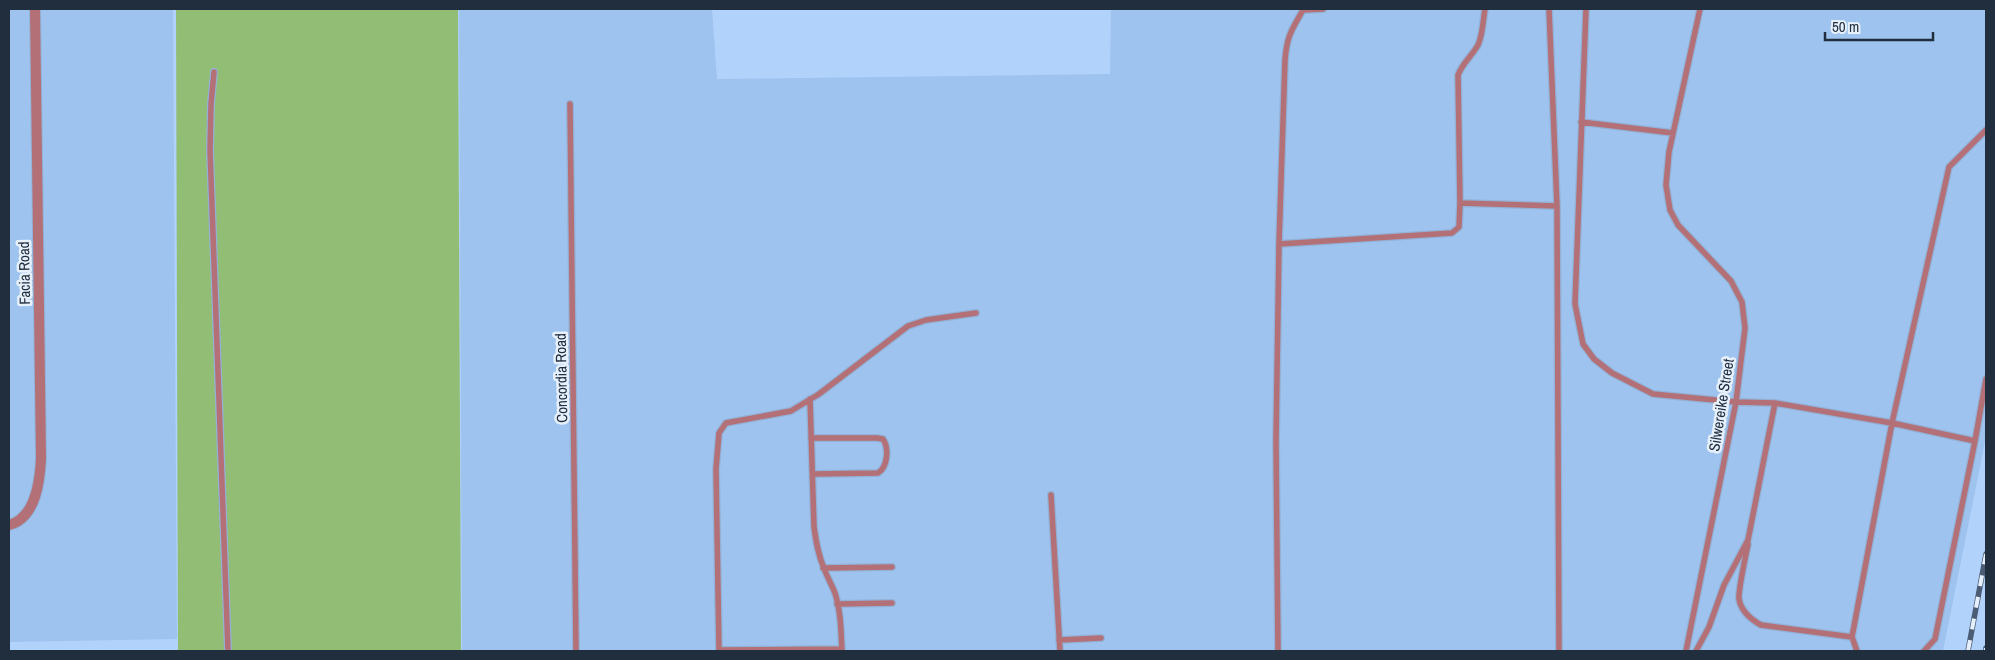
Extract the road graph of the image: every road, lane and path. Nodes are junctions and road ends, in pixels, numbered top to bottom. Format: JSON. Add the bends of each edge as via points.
{"nodes":[{"id":1,"x":35,"y":9,"type":"edge"},
{"id":2,"x":1323,"y":9,"type":"edge"},
{"id":3,"x":1485,"y":9,"type":"edge"},
{"id":4,"x":1549,"y":9,"type":"edge"},
{"id":5,"x":1586,"y":9,"type":"edge"},
{"id":6,"x":1700,"y":9,"type":"edge"},
{"id":7,"x":1303,"y":10,"type":"edge"},
{"id":8,"x":214,"y":72,"type":"dead end"},
{"id":9,"x":570,"y":104,"type":"dead end"},
{"id":10,"x":1581,"y":122,"type":"junction"},
{"id":11,"x":1986,"y":130,"type":"edge"},
{"id":12,"x":1673,"y":132,"type":"junction"},
{"id":13,"x":1460,"y":203,"type":"junction"},
{"id":14,"x":1557,"y":206,"type":"junction"},
{"id":15,"x":1278,"y":244,"type":"junction"},
{"id":16,"x":976,"y":313,"type":"dead end"},
{"id":17,"x":1986,"y":379,"type":"edge"},
{"id":18,"x":810,"y":399,"type":"junction"},
{"id":19,"x":1736,"y":402,"type":"junction"},
{"id":20,"x":1775,"y":402,"type":"junction"},
{"id":21,"x":1892,"y":423,"type":"junction"},
{"id":22,"x":811,"y":438,"type":"junction"},
{"id":23,"x":1975,"y":441,"type":"junction"},
{"id":24,"x":813,"y":474,"type":"junction"},
{"id":25,"x":1051,"y":495,"type":"dead end"},
{"id":26,"x":9,"y":525,"type":"edge"},
{"id":27,"x":1748,"y":540,"type":"junction"},
{"id":28,"x":892,"y":566,"type":"dead end"},
{"id":29,"x":823,"y":568,"type":"junction"},
{"id":30,"x":892,"y":603,"type":"dead end"},
{"id":31,"x":837,"y":604,"type":"junction"},
{"id":32,"x":1852,"y":637,"type":"junction"},
{"id":33,"x":1101,"y":638,"type":"dead end"},
{"id":34,"x":1059,"y":640,"type":"junction"},
{"id":35,"x":719,"y":650,"type":"edge"},
{"id":36,"x":842,"y":650,"type":"edge"},
{"id":37,"x":228,"y":651,"type":"edge"},
{"id":38,"x":576,"y":651,"type":"edge"},
{"id":39,"x":1060,"y":651,"type":"edge"},
{"id":40,"x":1278,"y":651,"type":"edge"},
{"id":41,"x":1559,"y":651,"type":"edge"},
{"id":42,"x":1686,"y":651,"type":"edge"},
{"id":43,"x":1696,"y":651,"type":"edge"},
{"id":44,"x":1857,"y":651,"type":"edge"},
{"id":45,"x":1924,"y":651,"type":"edge"}],
"edges":[{"from":1,"to":26,"type":"street","name":"Facia Road","via":[[40,480],[29,509]]},
{"from":2,"to":7,"type":"lane"},
{"from":3,"to":13,"type":"lane","via":[[1478,45],[1462,64],[1458,75]]},
{"from":4,"to":14,"type":"lane"},
{"from":5,"to":10,"type":"lane"},
{"from":6,"to":12,"type":"lane","name":"Silwereike Street"},
{"from":7,"to":15,"type":"lane","via":[[1286,41]]},
{"from":8,"to":37,"type":"lane","via":[[210,150]]},
{"from":9,"to":38,"type":"lane","name":"Concordia Road"},
{"from":10,"to":12,"type":"lane"},
{"from":10,"to":19,"type":"lane","via":[[1575,304],[1583,344],[1594,359],[1612,373],[1653,394]]},
{"from":11,"to":21,"type":"lane","via":[[1950,167]]},
{"from":12,"to":19,"type":"lane","name":"Silwereike Street","via":[[1666,185],[1670,210],[1678,225],[1731,281],[1742,302],[1745,328]]},
{"from":13,"to":14,"type":"lane"},
{"from":13,"to":15,"type":"lane","via":[[1459,227],[1452,233]]},
{"from":14,"to":41,"type":"lane"},
{"from":15,"to":40,"type":"lane"},
{"from":16,"to":18,"type":"lane","via":[[926,320],[908,326]]},
{"from":17,"to":23,"type":"lane"},
{"from":18,"to":22,"type":"lane"},
{"from":18,"to":35,"type":"lane","via":[[791,411],[726,423],[719,433],[716,469]]},
{"from":19,"to":20,"type":"lane"},
{"from":19,"to":42,"type":"lane","name":"Silwereike Street"},
{"from":20,"to":21,"type":"lane"},
{"from":20,"to":27,"type":"lane"},
{"from":21,"to":23,"type":"lane"},
{"from":21,"to":32,"type":"lane"},
{"from":22,"to":24,"type":"lane"},
{"from":22,"to":24,"type":"lane","via":[[883,438],[886,444],[886,463],[878,474]]},
{"from":23,"to":45,"type":"lane","via":[[1935,639]]},
{"from":24,"to":29,"type":"lane","via":[[814,527]]},
{"from":25,"to":34,"type":"lane"},
{"from":27,"to":32,"type":"lane","via":[[1739,599],[1752,620],[1761,625]]},
{"from":27,"to":43,"type":"lane","via":[[1724,585],[1709,627]]},
{"from":28,"to":29,"type":"lane"},
{"from":29,"to":31,"type":"lane"},
{"from":30,"to":31,"type":"lane"},
{"from":31,"to":36,"type":"lane"},
{"from":32,"to":44,"type":"lane"},
{"from":33,"to":34,"type":"lane"},
{"from":34,"to":39,"type":"lane"},
{"from":35,"to":36,"type":"lane"}]}
